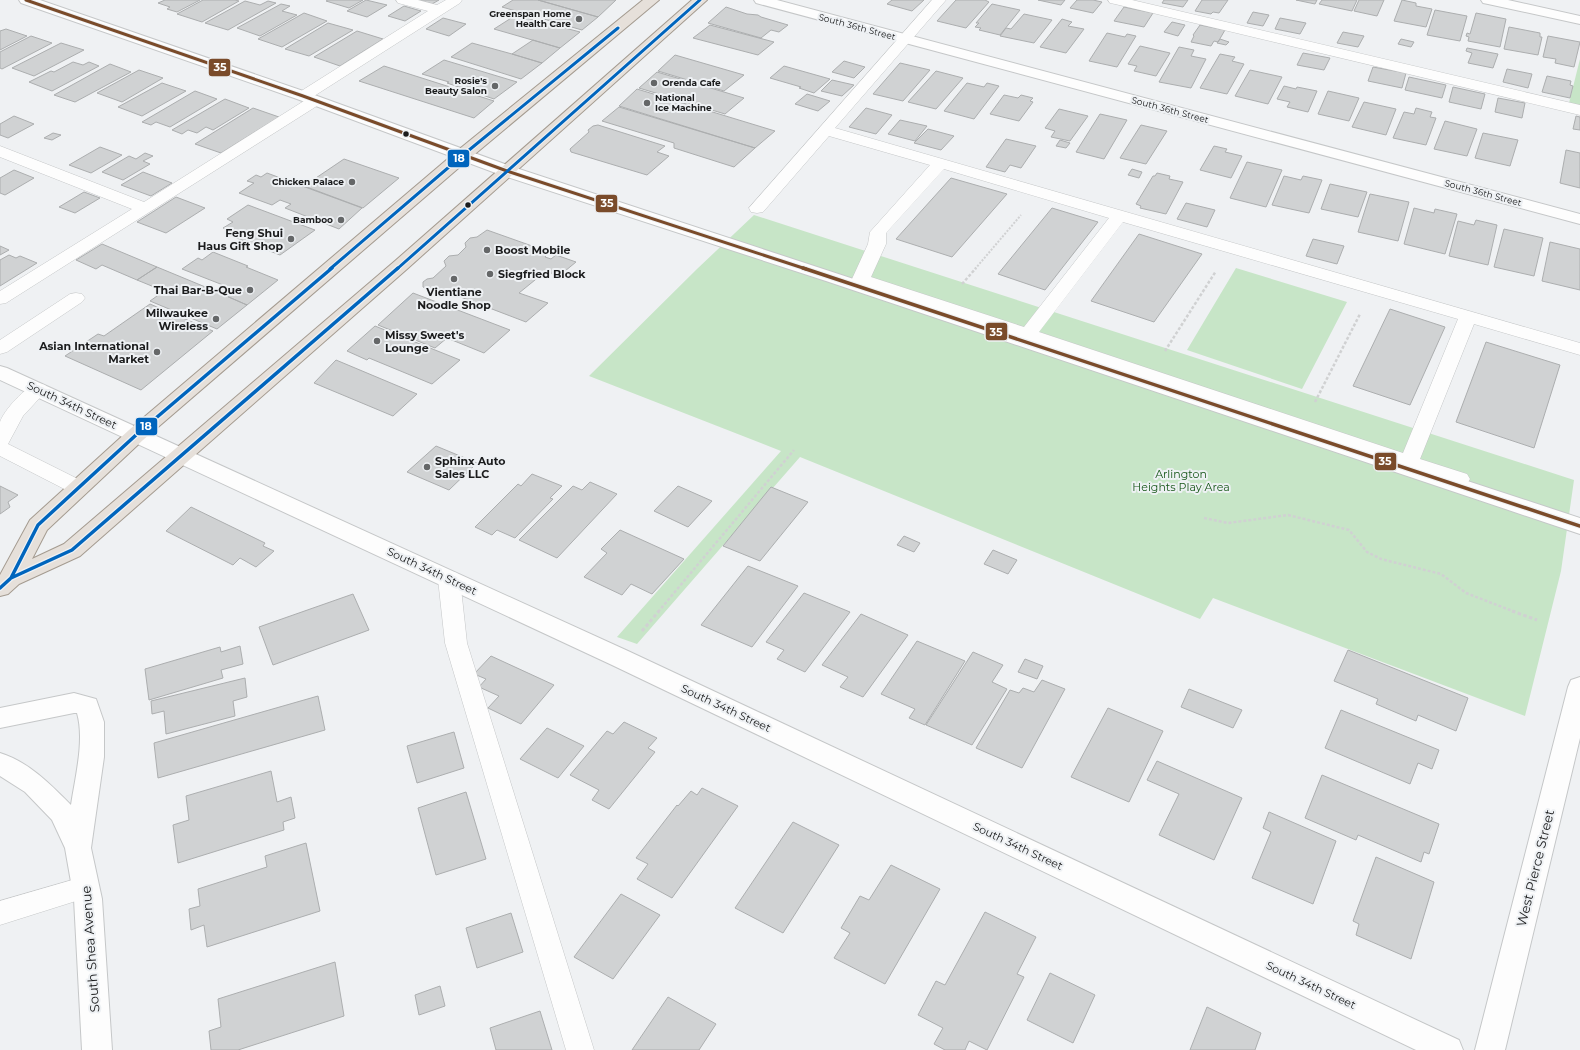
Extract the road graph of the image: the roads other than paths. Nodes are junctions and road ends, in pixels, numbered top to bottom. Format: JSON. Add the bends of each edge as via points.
{"nodes":[{"id":1,"x":26,"y":0,"type":"edge"},
{"id":2,"x":403,"y":0,"type":"edge"},
{"id":3,"x":455,"y":0,"type":"edge"},
{"id":4,"x":652,"y":0,"type":"edge"},
{"id":5,"x":700,"y":0,"type":"edge"},
{"id":6,"x":761,"y":0,"type":"edge"},
{"id":7,"x":939,"y":0,"type":"edge"},
{"id":8,"x":1115,"y":0,"type":"edge"},
{"id":9,"x":1488,"y":0,"type":"edge"},
{"id":10,"x":439,"y":10,"type":"junction"},
{"id":11,"x":1580,"y":20,"type":"edge"},
{"id":12,"x":904,"y":40,"type":"junction"},
{"id":13,"x":309,"y":98,"type":"junction"},
{"id":14,"x":1580,"y":110,"type":"edge"},
{"id":15,"x":826,"y":130,"type":"junction"},
{"id":16,"x":0,"y":151,"type":"edge"},
{"id":17,"x":463,"y":155,"type":"junction"},
{"id":18,"x":941,"y":163,"type":"junction"},
{"id":19,"x":508,"y":171,"type":"junction"},
{"id":20,"x":145,"y":208,"type":"junction"},
{"id":21,"x":757,"y":208,"type":"dead end"},
{"id":22,"x":1120,"y":215,"type":"junction"},
{"id":23,"x":1580,"y":219,"type":"edge"},
{"id":24,"x":76,"y":298,"type":"dead end"},
{"id":25,"x":0,"y":300,"type":"edge"},
{"id":26,"x":1468,"y":317,"type":"junction"},
{"id":27,"x":1028,"y":335,"type":"junction"},
{"id":28,"x":0,"y":348,"type":"edge"},
{"id":29,"x":1580,"y":349,"type":"edge"},
{"id":30,"x":0,"y":372,"type":"edge"},
{"id":31,"x":38,"y":389,"type":"junction"},
{"id":32,"x":136,"y":436,"type":"junction"},
{"id":33,"x":0,"y":441,"type":"edge"},
{"id":34,"x":0,"y":448,"type":"edge"},
{"id":35,"x":181,"y":456,"type":"junction"},
{"id":36,"x":1409,"y":462,"type":"junction"},
{"id":37,"x":79,"y":488,"type":"junction"},
{"id":38,"x":1580,"y":519,"type":"edge"},
{"id":39,"x":1580,"y":526,"type":"edge"},
{"id":40,"x":449,"y":579,"type":"junction"},
{"id":41,"x":5,"y":583,"type":"edge"},
{"id":42,"x":1580,"y":687,"type":"edge"},
{"id":43,"x":0,"y":718,"type":"edge"},
{"id":44,"x":0,"y":763,"type":"edge"},
{"id":45,"x":78,"y":848,"type":"junction"},
{"id":46,"x":86,"y":887,"type":"junction"},
{"id":47,"x":0,"y":913,"type":"edge"},
{"id":48,"x":97,"y":1050,"type":"edge"},
{"id":49,"x":580,"y":1050,"type":"edge"},
{"id":50,"x":1448,"y":1050,"type":"edge"},
{"id":51,"x":1490,"y":1050,"type":"edge"}],
"edges":[{"from":1,"to":13,"type":"street"},
{"from":2,"to":10,"type":"lane"},
{"from":3,"to":10,"type":"lane"},
{"from":4,"to":17,"type":"main road"},
{"from":5,"to":19,"type":"main road"},
{"from":6,"to":12,"type":"street","name":"South 36th Street"},
{"from":7,"to":12,"type":"lane"},
{"from":8,"to":14,"type":"lane"},
{"from":9,"to":11,"type":"street"},
{"from":10,"to":13,"type":"lane"},
{"from":12,"to":15,"type":"lane"},
{"from":12,"to":23,"type":"street","name":"South 36th Street"},
{"from":13,"to":17,"type":"street"},
{"from":13,"to":20,"type":"lane"},
{"from":15,"to":18,"type":"lane"},
{"from":15,"to":21,"type":"lane"},
{"from":16,"to":20,"type":"lane"},
{"from":17,"to":19,"type":"street"},
{"from":17,"to":32,"type":"main road"},
{"from":18,"to":22,"type":"lane"},
{"from":18,"to":27,"type":"lane","via":[[878,232],[877,244],[861,279]]},
{"from":19,"to":35,"type":"main road"},
{"from":19,"to":39,"type":"street"},
{"from":20,"to":25,"type":"lane"},
{"from":22,"to":26,"type":"lane"},
{"from":22,"to":27,"type":"lane"},
{"from":24,"to":28,"type":"lane"},
{"from":26,"to":29,"type":"lane"},
{"from":26,"to":36,"type":"lane"},
{"from":27,"to":36,"type":"lane"},
{"from":30,"to":31,"type":"street","name":"South 34th Street"},
{"from":31,"to":32,"type":"street","name":"South 34th Street"},
{"from":31,"to":33,"type":"lane","via":[[15,413]]},
{"from":32,"to":35,"type":"street","name":"South 34th Street"},
{"from":32,"to":37,"type":"main road"},
{"from":34,"to":37,"type":"lane"},
{"from":35,"to":40,"type":"street","name":"South 34th Street"},
{"from":35,"to":41,"type":"main road","via":[[72,550]]},
{"from":36,"to":38,"type":"lane"},
{"from":37,"to":41,"type":"main road","via":[[38,525]]},
{"from":40,"to":49,"type":"lane","via":[[456,643]]},
{"from":40,"to":50,"type":"street","name":"South 34th Street"},
{"from":42,"to":51,"type":"street","name":"West Pierce Street"},
{"from":43,"to":45,"type":"street","via":[[74,703],[87,706],[92,722],[90,757]]},
{"from":44,"to":45,"type":"street","name":"South Shea Avenue","via":[[34,784],[62,813]]},
{"from":45,"to":46,"type":"street","name":"South Shea Avenue"},
{"from":46,"to":47,"type":"lane"},
{"from":46,"to":48,"type":"street","name":"South Shea Avenue"}]}
